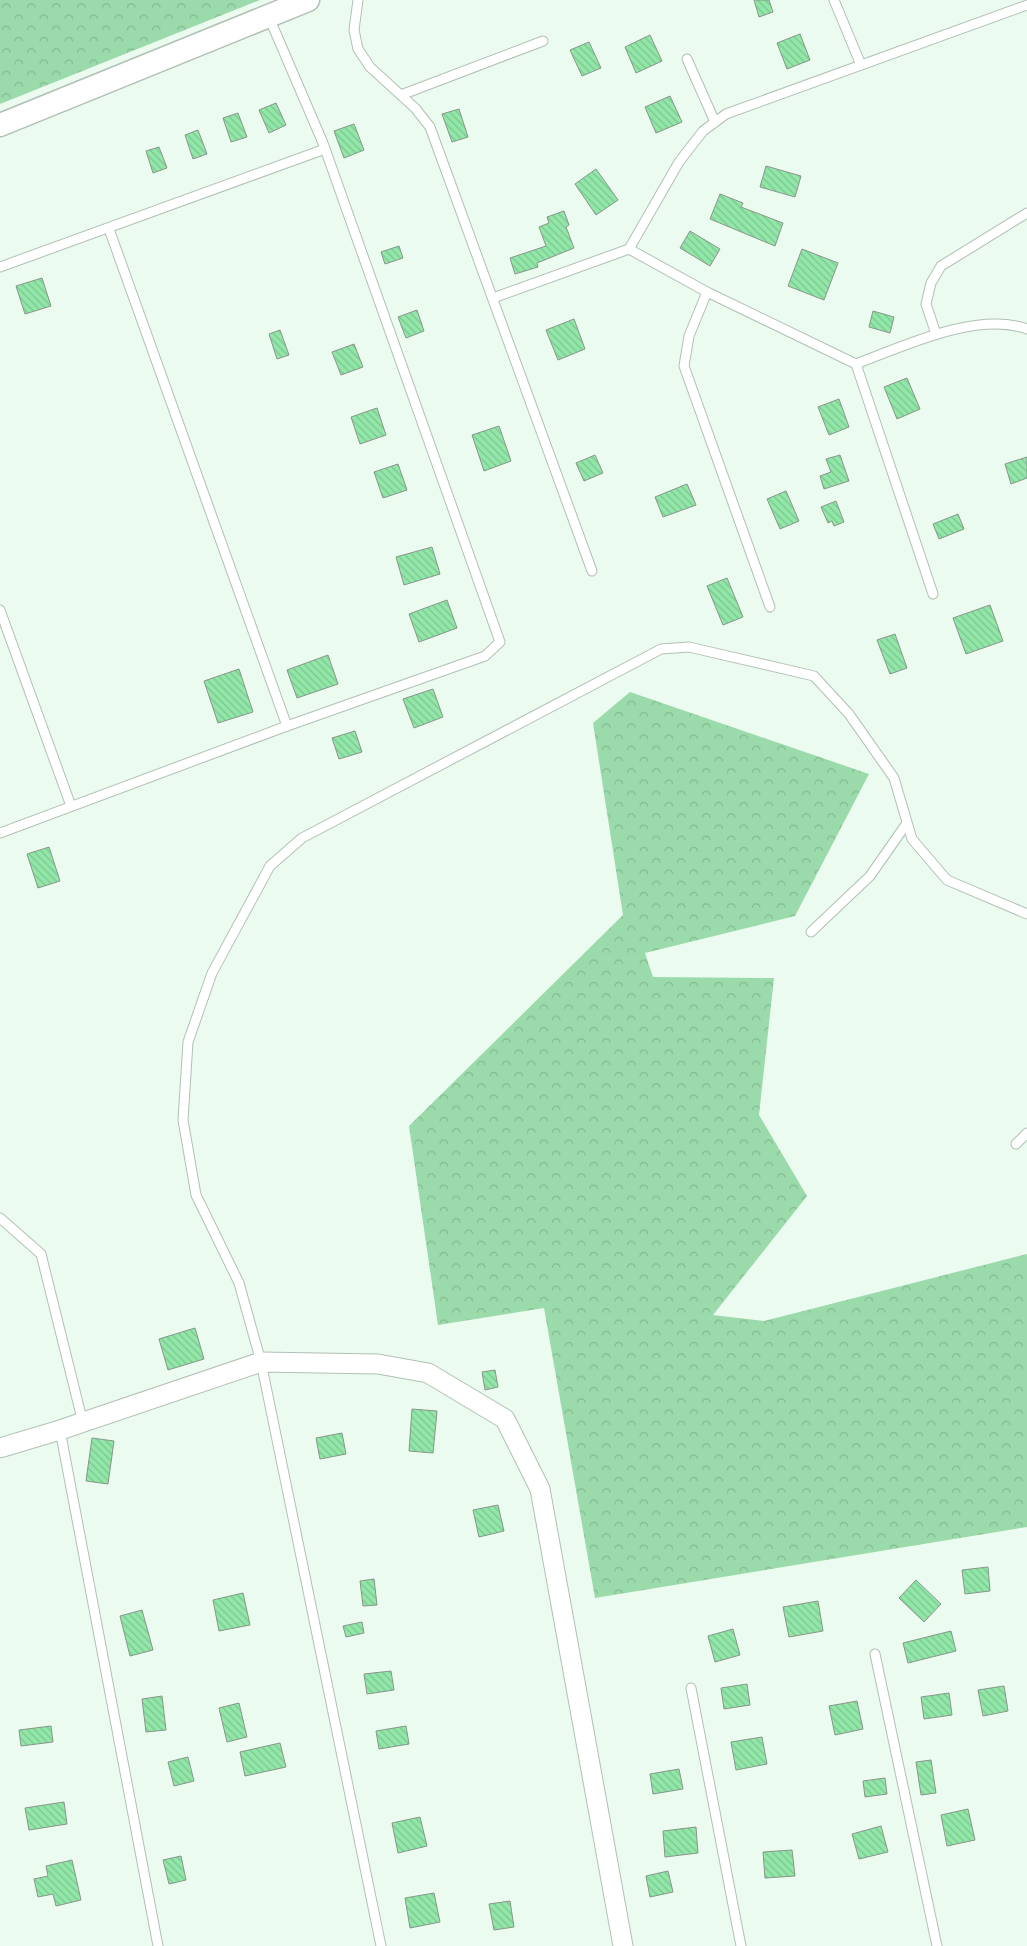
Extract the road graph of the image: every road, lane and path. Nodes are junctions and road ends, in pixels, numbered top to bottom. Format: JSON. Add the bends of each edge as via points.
{"nodes":[{"id":1,"x":308,"y":0,"type":"edge"},
{"id":2,"x":358,"y":0,"type":"edge"},
{"id":3,"x":834,"y":0,"type":"edge"},
{"id":4,"x":1027,"y":6,"type":"edge"},
{"id":5,"x":268,"y":15,"type":"junction"},
{"id":6,"x":543,"y":41,"type":"dead end"},
{"id":7,"x":687,"y":58,"type":"dead end"},
{"id":8,"x":861,"y":65,"type":"junction"},
{"id":9,"x":402,"y":95,"type":"junction"},
{"id":10,"x":715,"y":122,"type":"junction"},
{"id":11,"x":0,"y":124,"type":"edge"},
{"id":12,"x":324,"y":149,"type":"junction"},
{"id":13,"x":1027,"y":214,"type":"edge"},
{"id":14,"x":109,"y":229,"type":"junction"},
{"id":15,"x":629,"y":249,"type":"junction"},
{"id":16,"x":0,"y":267,"type":"edge"},
{"id":17,"x":707,"y":292,"type":"junction"},
{"id":18,"x":494,"y":298,"type":"junction"},
{"id":19,"x":1027,"y":329,"type":"edge"},
{"id":20,"x":936,"y":334,"type":"junction"},
{"id":21,"x":856,"y":364,"type":"junction"},
{"id":22,"x":592,"y":571,"type":"dead end"},
{"id":23,"x":933,"y":594,"type":"dead end"},
{"id":24,"x":770,"y":607,"type":"dead end"},
{"id":25,"x":0,"y":610,"type":"edge"},
{"id":26,"x":287,"y":726,"type":"junction"},
{"id":27,"x":71,"y":806,"type":"junction"},
{"id":28,"x":907,"y":823,"type":"junction"},
{"id":29,"x":0,"y":833,"type":"edge"},
{"id":30,"x":1027,"y":914,"type":"edge"},
{"id":31,"x":811,"y":932,"type":"dead end"},
{"id":32,"x":1027,"y":1133,"type":"edge"},
{"id":33,"x":1016,"y":1144,"type":"dead end"},
{"id":34,"x":0,"y":1218,"type":"edge"},
{"id":35,"x":261,"y":1362,"type":"junction"},
{"id":36,"x":83,"y":1423,"type":"junction"},
{"id":37,"x":60,"y":1430,"type":"junction"},
{"id":38,"x":0,"y":1448,"type":"edge"},
{"id":39,"x":876,"y":1654,"type":"dead end"},
{"id":40,"x":691,"y":1688,"type":"dead end"},
{"id":41,"x":158,"y":1946,"type":"edge"},
{"id":42,"x":381,"y":1946,"type":"edge"},
{"id":43,"x":623,"y":1946,"type":"edge"},
{"id":44,"x":740,"y":1946,"type":"edge"},
{"id":45,"x":937,"y":1946,"type":"edge"}],
"edges":[{"from":1,"to":5,"type":"street"},
{"from":2,"to":9,"type":"lane","via":[[354,30],[358,49],[370,67]]},
{"from":3,"to":8,"type":"lane"},
{"from":4,"to":8,"type":"lane"},
{"from":5,"to":11,"type":"street"},
{"from":5,"to":12,"type":"lane"},
{"from":6,"to":9,"type":"lane"},
{"from":7,"to":10,"type":"lane"},
{"from":8,"to":10,"type":"lane","via":[[726,114]]},
{"from":9,"to":18,"type":"lane","via":[[430,127]]},
{"from":10,"to":15,"type":"lane","via":[[703,131],[679,162]]},
{"from":12,"to":14,"type":"lane"},
{"from":12,"to":26,"type":"lane","via":[[500,642],[485,656]]},
{"from":13,"to":20,"type":"lane","via":[[941,266],[931,284],[926,304]]},
{"from":14,"to":16,"type":"lane"},
{"from":14,"to":26,"type":"lane"},
{"from":15,"to":17,"type":"lane"},
{"from":15,"to":18,"type":"lane"},
{"from":17,"to":21,"type":"lane"},
{"from":17,"to":24,"type":"lane","via":[[689,336],[684,366]]},
{"from":18,"to":22,"type":"lane"},
{"from":19,"to":20,"type":"lane","via":[[1015,325],[985,324]]},
{"from":20,"to":21,"type":"lane"},
{"from":21,"to":23,"type":"lane"},
{"from":25,"to":27,"type":"lane"},
{"from":26,"to":27,"type":"lane"},
{"from":27,"to":29,"type":"lane"},
{"from":28,"to":30,"type":"lane","via":[[912,839],[947,880]]},
{"from":28,"to":31,"type":"lane","via":[[870,876]]},
{"from":28,"to":35,"type":"lane","via":[[894,778],[849,714],[814,676],[688,647],[661,649],[302,838],[270,866],[212,973],[188,1042],[183,1120],[196,1195],[239,1282]]},
{"from":32,"to":33,"type":"lane"},
{"from":34,"to":36,"type":"lane","via":[[41,1254]]},
{"from":35,"to":36,"type":"street"},
{"from":35,"to":42,"type":"lane"},
{"from":35,"to":43,"type":"street","via":[[378,1364],[428,1373],[505,1419],[540,1489]]},
{"from":36,"to":37,"type":"street"},
{"from":37,"to":38,"type":"street"},
{"from":37,"to":41,"type":"lane"},
{"from":39,"to":45,"type":"lane"},
{"from":40,"to":44,"type":"lane"}]}
